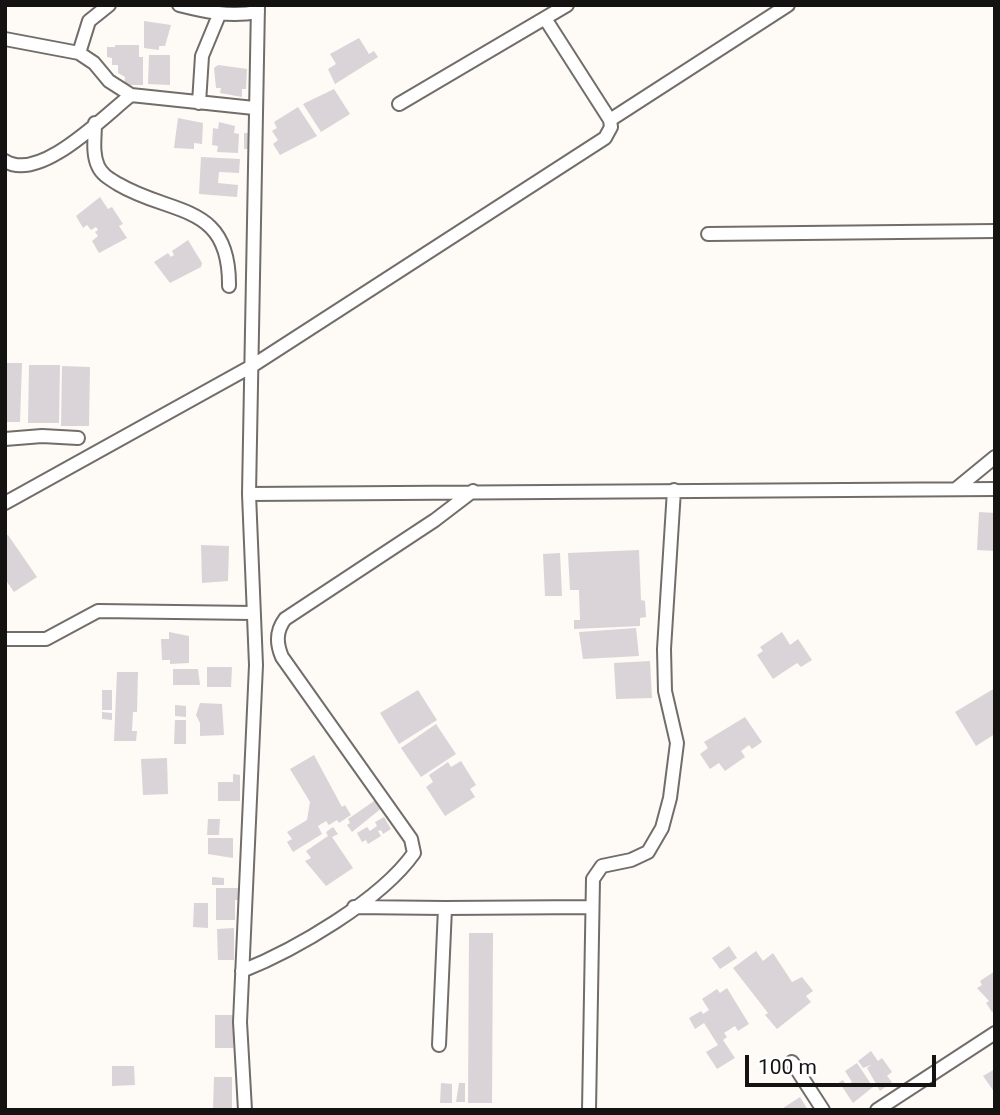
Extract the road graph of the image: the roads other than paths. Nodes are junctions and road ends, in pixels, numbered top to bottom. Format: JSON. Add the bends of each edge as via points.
{"nodes":[{"id":1,"x":109,"y":5,"type":"edge"},
{"id":2,"x":179,"y":5,"type":"edge"},
{"id":3,"x":567,"y":5,"type":"edge"},
{"id":4,"x":788,"y":5,"type":"edge"},
{"id":5,"x":258,"y":9,"type":"edge"},
{"id":6,"x":219,"y":15,"type":"junction"},
{"id":7,"x":546,"y":20,"type":"junction"},
{"id":8,"x":5,"y":39,"type":"edge"},
{"id":9,"x":79,"y":53,"type":"junction"},
{"id":10,"x":131,"y":95,"type":"junction"},
{"id":11,"x":200,"y":103,"type":"junction"},
{"id":12,"x":399,"y":104,"type":"dead end"},
{"id":13,"x":254,"y":108,"type":"junction"},
{"id":14,"x":610,"y":120,"type":"junction"},
{"id":15,"x":95,"y":123,"type":"junction"},
{"id":16,"x":5,"y":160,"type":"edge"},
{"id":17,"x":995,"y":231,"type":"edge"},
{"id":18,"x":708,"y":234,"type":"dead end"},
{"id":19,"x":229,"y":286,"type":"dead end"},
{"id":20,"x":251,"y":366,"type":"junction"},
{"id":21,"x":78,"y":438,"type":"dead end"},
{"id":22,"x":5,"y":439,"type":"edge"},
{"id":23,"x":995,"y":457,"type":"edge"},
{"id":24,"x":956,"y":489,"type":"junction"},
{"id":25,"x":995,"y":489,"type":"edge"},
{"id":26,"x":674,"y":490,"type":"junction"},
{"id":27,"x":473,"y":491,"type":"junction"},
{"id":28,"x":249,"y":494,"type":"junction"},
{"id":29,"x":5,"y":503,"type":"edge"},
{"id":30,"x":253,"y":613,"type":"junction"},
{"id":31,"x":5,"y":639,"type":"edge"},
{"id":32,"x":354,"y":907,"type":"junction"},
{"id":33,"x":591,"y":907,"type":"junction"},
{"id":34,"x":445,"y":908,"type":"junction"},
{"id":35,"x":242,"y":971,"type":"junction"},
{"id":36,"x":995,"y":1033,"type":"edge"},
{"id":37,"x":439,"y":1045,"type":"dead end"},
{"id":38,"x":792,"y":1062,"type":"dead end"},
{"id":39,"x":245,"y":1110,"type":"edge"},
{"id":40,"x":589,"y":1110,"type":"edge"},
{"id":41,"x":822,"y":1110,"type":"edge"},
{"id":42,"x":877,"y":1110,"type":"edge"}],
"edges":[{"from":1,"to":9,"type":"street","via":[[89,21]]},
{"from":2,"to":6,"type":"street"},
{"from":3,"to":7,"type":"street"},
{"from":4,"to":14,"type":"street"},
{"from":5,"to":6,"type":"street"},
{"from":5,"to":13,"type":"street"},
{"from":6,"to":11,"type":"street","via":[[202,56]]},
{"from":7,"to":12,"type":"street"},
{"from":7,"to":14,"type":"street"},
{"from":8,"to":9,"type":"street"},
{"from":9,"to":10,"type":"street"},
{"from":10,"to":11,"type":"street"},
{"from":10,"to":15,"type":"street"},
{"from":11,"to":13,"type":"street"},
{"from":13,"to":20,"type":"street"},
{"from":14,"to":20,"type":"street","via":[[605,138]]},
{"from":15,"to":16,"type":"street","via":[[36,165],[19,167]]},
{"from":15,"to":19,"type":"street","via":[[95,151],[105,177],[202,218],[225,248]]},
{"from":17,"to":18,"type":"street"},
{"from":20,"to":28,"type":"street"},
{"from":20,"to":29,"type":"street"},
{"from":21,"to":22,"type":"street"},
{"from":23,"to":24,"type":"street"},
{"from":24,"to":25,"type":"street"},
{"from":24,"to":26,"type":"street"},
{"from":26,"to":27,"type":"street"},
{"from":26,"to":33,"type":"street","via":[[664,649],[665,691],[677,743],[670,798],[662,828],[648,852],[602,866],[596,874]]},
{"from":27,"to":28,"type":"street"},
{"from":27,"to":32,"type":"street","via":[[285,619],[279,630],[282,657],[414,847],[402,868]]},
{"from":28,"to":30,"type":"street"},
{"from":30,"to":31,"type":"street","via":[[98,611],[46,639]]},
{"from":30,"to":35,"type":"street","via":[[254,750]]},
{"from":32,"to":34,"type":"street"},
{"from":32,"to":35,"type":"street","via":[[305,940]]},
{"from":33,"to":34,"type":"street"},
{"from":33,"to":40,"type":"street"},
{"from":34,"to":37,"type":"street"},
{"from":35,"to":39,"type":"street"},
{"from":36,"to":42,"type":"street"},
{"from":38,"to":41,"type":"street"}]}
